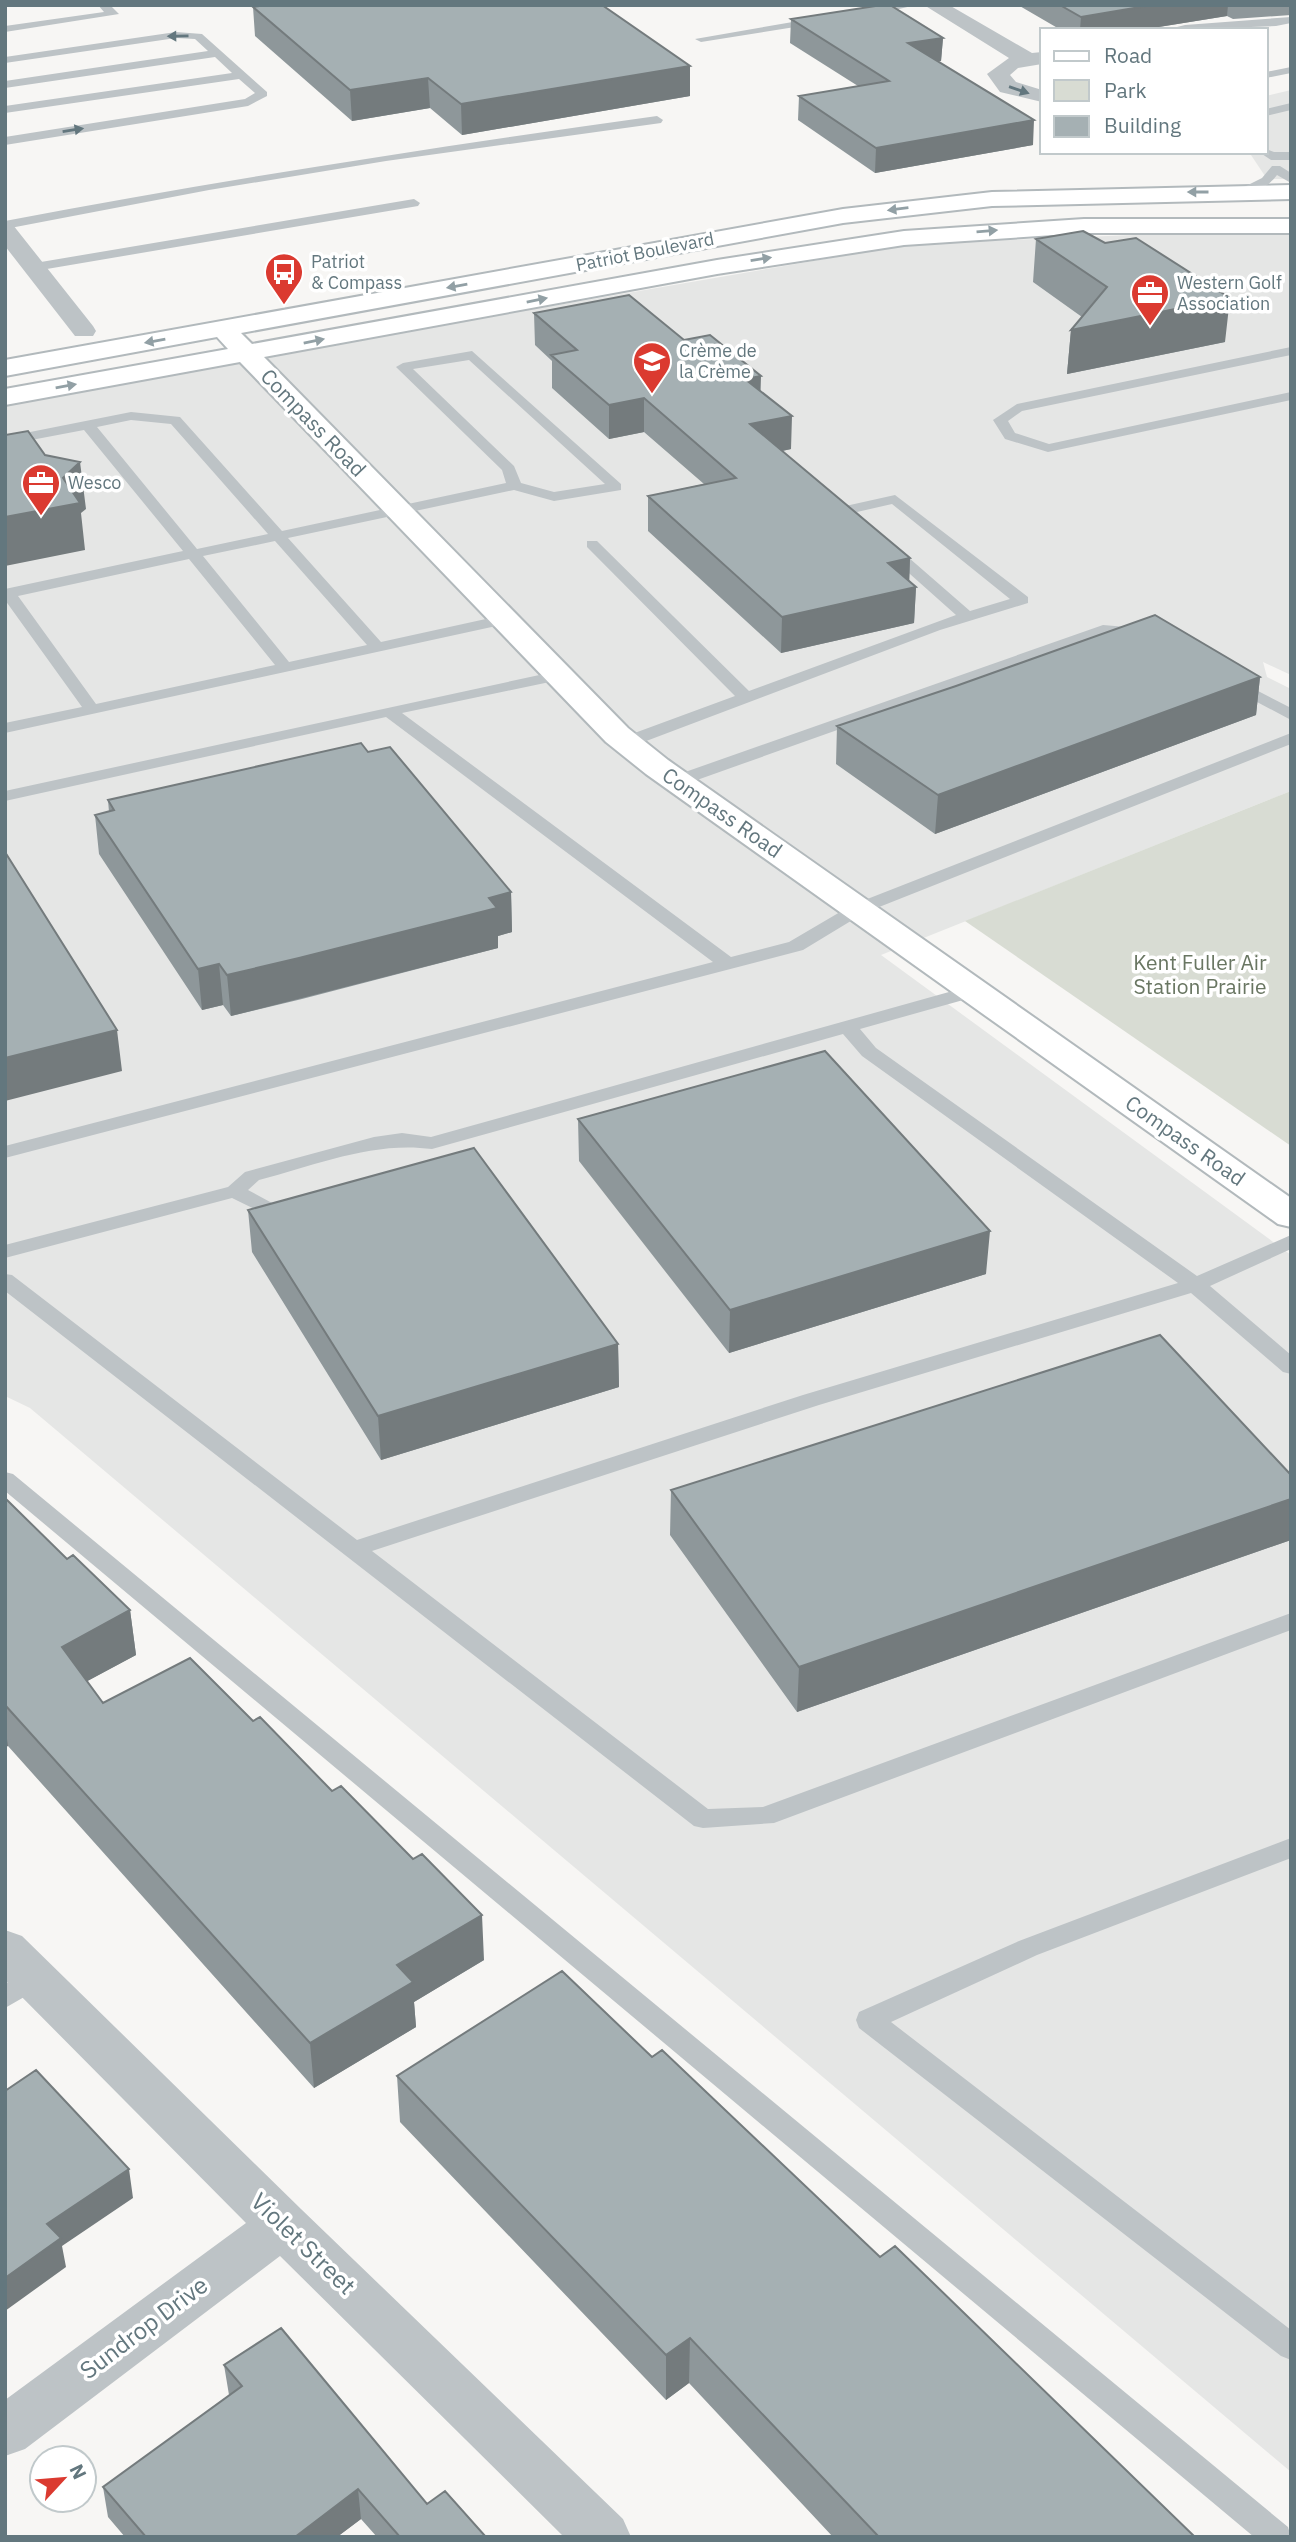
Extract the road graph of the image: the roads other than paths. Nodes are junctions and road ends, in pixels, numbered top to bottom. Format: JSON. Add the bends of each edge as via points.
{"nodes":[{"id":1,"x":103,"y":5,"type":"edge"},
{"id":2,"x":911,"y":5,"type":"edge"},
{"id":3,"x":934,"y":5,"type":"edge"},
{"id":4,"x":862,"y":14,"type":"edge"},
{"id":5,"x":835,"y":18,"type":"edge"},
{"id":6,"x":1291,"y":20,"type":"edge"},
{"id":7,"x":1183,"y":28,"type":"edge"},
{"id":8,"x":5,"y":29,"type":"edge"},
{"id":9,"x":701,"y":39,"type":"dead end"},
{"id":10,"x":216,"y":53,"type":"junction"},
{"id":11,"x":1034,"y":59,"type":"edge"},
{"id":12,"x":5,"y":60,"type":"edge"},
{"id":13,"x":1291,"y":70,"type":"edge"},
{"id":14,"x":241,"y":75,"type":"junction"},
{"id":15,"x":1268,"y":75,"type":"edge"},
{"id":16,"x":5,"y":85,"type":"edge"},
{"id":17,"x":1040,"y":96,"type":"edge"},
{"id":18,"x":1291,"y":107,"type":"edge"},
{"id":19,"x":1268,"y":113,"type":"edge"},
{"id":20,"x":657,"y":120,"type":"dead end"},
{"id":21,"x":15,"y":122,"type":"edge"},
{"id":22,"x":5,"y":141,"type":"edge"},
{"id":23,"x":1268,"y":154,"type":"edge"},
{"id":24,"x":1291,"y":156,"type":"edge"},
{"id":25,"x":1276,"y":169,"type":"junction"},
{"id":26,"x":1291,"y":179,"type":"edge"},
{"id":27,"x":1244,"y":192,"type":"junction"},
{"id":28,"x":1291,"y":192,"type":"edge"},
{"id":29,"x":414,"y":204,"type":"dead end"},
{"id":30,"x":1291,"y":209,"type":"edge"},
{"id":31,"x":1291,"y":226,"type":"edge"},
{"id":32,"x":5,"y":228,"type":"edge"},
{"id":33,"x":34,"y":267,"type":"junction"},
{"id":34,"x":223,"y":329,"type":"junction"},
{"id":35,"x":84,"y":331,"type":"dead end"},
{"id":36,"x":1291,"y":351,"type":"edge"},
{"id":37,"x":246,"y":354,"type":"junction"},
{"id":38,"x":5,"y":368,"type":"edge"},
{"id":39,"x":1291,"y":396,"type":"edge"},
{"id":40,"x":5,"y":397,"type":"edge"},
{"id":41,"x":88,"y":425,"type":"junction"},
{"id":42,"x":5,"y":441,"type":"edge"},
{"id":43,"x":514,"y":486,"type":"junction"},
{"id":44,"x":398,"y":511,"type":"junction"},
{"id":45,"x":279,"y":535,"type":"junction"},
{"id":46,"x":592,"y":544,"type":"dead end"},
{"id":47,"x":192,"y":553,"type":"junction"},
{"id":48,"x":967,"y":616,"type":"junction"},
{"id":49,"x":504,"y":620,"type":"junction"},
{"id":50,"x":1159,"y":641,"type":"edge"},
{"id":51,"x":377,"y":647,"type":"junction"},
{"id":52,"x":285,"y":667,"type":"junction"},
{"id":53,"x":1219,"y":675,"type":"edge"},
{"id":54,"x":558,"y":676,"type":"junction"},
{"id":55,"x":747,"y":697,"type":"junction"},
{"id":56,"x":92,"y":710,"type":"junction"},
{"id":57,"x":389,"y":711,"type":"junction"},
{"id":58,"x":1291,"y":715,"type":"edge"},
{"id":59,"x":5,"y":728,"type":"edge"},
{"id":60,"x":1291,"y":738,"type":"edge"},
{"id":61,"x":627,"y":742,"type":"junction"},
{"id":62,"x":677,"y":781,"type":"junction"},
{"id":63,"x":5,"y":796,"type":"edge"},
{"id":64,"x":858,"y":909,"type":"junction"},
{"id":65,"x":728,"y":964,"type":"junction"},
{"id":66,"x":974,"y":991,"type":"junction"},
{"id":67,"x":849,"y":1028,"type":"junction"},
{"id":68,"x":5,"y":1152,"type":"edge"},
{"id":69,"x":235,"y":1191,"type":"junction"},
{"id":70,"x":305,"y":1204,"type":"edge"},
{"id":71,"x":1291,"y":1216,"type":"edge"},
{"id":72,"x":1291,"y":1241,"type":"edge"},
{"id":73,"x":5,"y":1252,"type":"edge"},
{"id":74,"x":5,"y":1280,"type":"edge"},
{"id":75,"x":1195,"y":1285,"type":"junction"},
{"id":76,"x":1291,"y":1367,"type":"edge"},
{"id":77,"x":5,"y":1479,"type":"edge"},
{"id":78,"x":354,"y":1549,"type":"junction"},
{"id":79,"x":1291,"y":1621,"type":"edge"},
{"id":80,"x":1291,"y":1848,"type":"edge"},
{"id":81,"x":15,"y":1975,"type":"edge"},
{"id":82,"x":282,"y":2225,"type":"junction"},
{"id":83,"x":1291,"y":2347,"type":"edge"},
{"id":84,"x":5,"y":2432,"type":"edge"},
{"id":85,"x":603,"y":2537,"type":"edge"},
{"id":86,"x":1277,"y":2537,"type":"edge"}],
"edges":[{"from":1,"to":8,"type":"lane","via":[[113,14]]},
{"from":2,"to":4,"type":"lane"},
{"from":3,"to":11,"type":"street"},
{"from":5,"to":9,"type":"lane"},
{"from":6,"to":7,"type":"lane"},
{"from":10,"to":12,"type":"lane","one_way":true,"via":[[198,36],[176,35]]},
{"from":10,"to":14,"type":"lane"},
{"from":10,"to":16,"type":"lane"},
{"from":11,"to":17,"type":"street","one_way":true,"via":[[1002,68],[998,74],[1000,81],[1021,92]]},
{"from":13,"to":15,"type":"lane"},
{"from":14,"to":21,"type":"lane"},
{"from":21,"to":14,"type":"lane","one_way":true,"via":[[248,102],[263,94]]},
{"from":18,"to":19,"type":"lane"},
{"from":20,"to":32,"type":"lane","via":[[209,186]]},
{"from":21,"to":22,"type":"lane"},
{"from":23,"to":24,"type":"lane"},
{"from":23,"to":25,"type":"lane"},
{"from":25,"to":26,"type":"lane"},
{"from":25,"to":27,"type":"lane","via":[[1266,181]]},
{"from":27,"to":28,"type":"main road","name":"Patriot Boulevard"},
{"from":27,"to":30,"type":"main road"},
{"from":27,"to":34,"type":"main road","name":"Patriot Boulevard","one_way":true,"via":[[992,199],[843,216]]},
{"from":29,"to":33,"type":"lane"},
{"from":37,"to":31,"type":"main road","name":"Patriot Boulevard","one_way":true,"via":[[717,267],[904,238],[1084,226]]},
{"from":32,"to":33,"type":"street"},
{"from":33,"to":35,"type":"street"},
{"from":34,"to":37,"type":"main road","name":"Compass Road"},
{"from":34,"to":38,"type":"main road","name":"Patriot Boulevard","one_way":true},
{"from":36,"to":39,"type":"lane","via":[[1017,408],[1000,420],[1010,436],[1048,447]]},
{"from":40,"to":37,"type":"main road","name":"Patriot Boulevard","one_way":true},
{"from":37,"to":44,"type":"main road","name":"Compass Road"},
{"from":41,"to":42,"type":"lane"},
{"from":41,"to":45,"type":"lane","via":[[131,416],[175,420]]},
{"from":41,"to":47,"type":"lane"},
{"from":43,"to":43,"type":"lane","via":[[554,497],[616,487],[472,355],[403,367],[509,469]]},
{"from":43,"to":44,"type":"lane"},
{"from":44,"to":45,"type":"lane"},
{"from":44,"to":49,"type":"main road","name":"Compass Road"},
{"from":45,"to":47,"type":"lane"},
{"from":45,"to":51,"type":"lane"},
{"from":46,"to":55,"type":"lane"},
{"from":47,"to":52,"type":"lane"},
{"from":47,"to":56,"type":"lane","via":[[8,593]]},
{"from":48,"to":48,"type":"lane","via":[[1022,600],[895,499],[846,510]]},
{"from":48,"to":55,"type":"lane"},
{"from":49,"to":51,"type":"lane"},
{"from":49,"to":54,"type":"main road","name":"Compass Road"},
{"from":50,"to":62,"type":"lane","via":[[1147,634],[1103,630]]},
{"from":51,"to":52,"type":"lane"},
{"from":52,"to":56,"type":"lane"},
{"from":53,"to":58,"type":"lane"},
{"from":54,"to":57,"type":"lane"},
{"from":54,"to":61,"type":"main road","name":"Compass Road"},
{"from":55,"to":61,"type":"lane"},
{"from":56,"to":59,"type":"lane"},
{"from":57,"to":63,"type":"lane"},
{"from":57,"to":65,"type":"lane"},
{"from":60,"to":64,"type":"lane"},
{"from":61,"to":62,"type":"main road","name":"Compass Road"},
{"from":62,"to":64,"type":"main road","name":"Compass Road"},
{"from":64,"to":65,"type":"lane","via":[[796,946]]},
{"from":64,"to":66,"type":"main road","name":"Compass Road"},
{"from":65,"to":68,"type":"lane"},
{"from":66,"to":67,"type":"lane"},
{"from":66,"to":71,"type":"main road","name":"Compass Road"},
{"from":67,"to":69,"type":"lane","via":[[430,1151],[402,1139],[374,1143],[252,1176]]},
{"from":67,"to":75,"type":"lane","via":[[869,1052]]},
{"from":69,"to":70,"type":"lane","via":[[256,1205],[279,1211]]},
{"from":69,"to":73,"type":"lane"},
{"from":72,"to":75,"type":"lane"},
{"from":74,"to":78,"type":"lane"},
{"from":75,"to":76,"type":"lane"},
{"from":75,"to":78,"type":"lane","via":[[811,1400]]},
{"from":77,"to":86,"type":"lane"},
{"from":78,"to":79,"type":"lane","via":[[703,1819],[765,1816]]},
{"from":80,"to":83,"type":"lane","via":[[1028,1948],[869,2020]]},
{"from":81,"to":82,"type":"street","name":"Violet Street"},
{"from":82,"to":84,"type":"street","name":"Sundrop Drive"},
{"from":82,"to":85,"type":"street","name":"Violet Street"}]}
